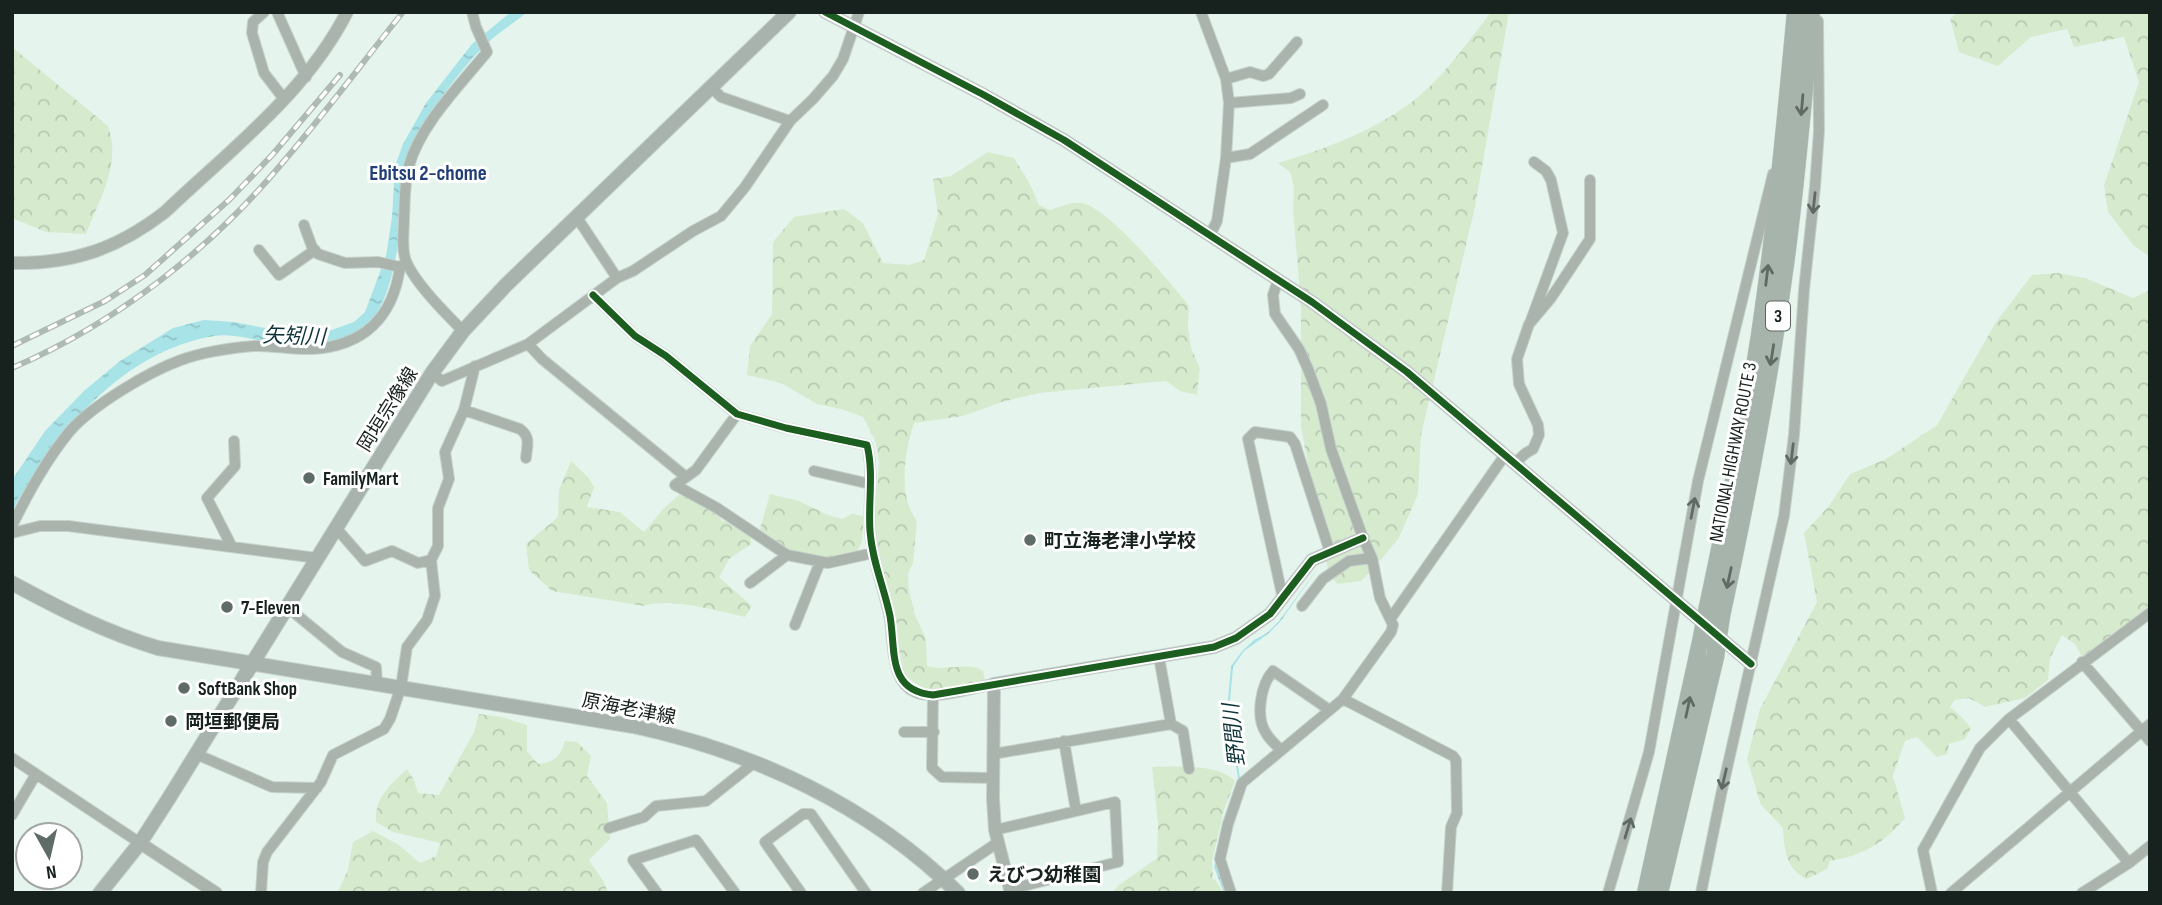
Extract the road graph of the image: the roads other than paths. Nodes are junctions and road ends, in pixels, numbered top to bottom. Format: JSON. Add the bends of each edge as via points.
{"nodes":[{"id":1,"x":264,"y":12,"type":"edge"},
{"id":2,"x":277,"y":12,"type":"edge"},
{"id":3,"x":347,"y":12,"type":"edge"},
{"id":4,"x":472,"y":12,"type":"edge"},
{"id":5,"x":789,"y":12,"type":"edge"},
{"id":6,"x":825,"y":12,"type":"edge"},
{"id":7,"x":859,"y":12,"type":"edge"},
{"id":8,"x":1201,"y":12,"type":"edge"},
{"id":9,"x":1796,"y":12,"type":"edge"},
{"id":10,"x":1811,"y":12,"type":"edge"},
{"id":11,"x":1817,"y":12,"type":"edge"},
{"id":12,"x":855,"y":28,"type":"junction"},
{"id":13,"x":1297,"y":42,"type":"dead end"},
{"id":14,"x":306,"y":77,"type":"junction"},
{"id":15,"x":1226,"y":79,"type":"junction"},
{"id":16,"x":711,"y":87,"type":"junction"},
{"id":17,"x":1300,"y":94,"type":"dead end"},
{"id":18,"x":284,"y":100,"type":"junction"},
{"id":19,"x":1229,"y":103,"type":"junction"},
{"id":20,"x":1323,"y":105,"type":"dead end"},
{"id":21,"x":790,"y":121,"type":"junction"},
{"id":22,"x":1786,"y":124,"type":"junction"},
{"id":23,"x":1226,"y":158,"type":"junction"},
{"id":24,"x":1534,"y":162,"type":"dead end"},
{"id":25,"x":1590,"y":180,"type":"dead end"},
{"id":26,"x":576,"y":216,"type":"junction"},
{"id":27,"x":304,"y":225,"type":"dead end"},
{"id":28,"x":1210,"y":235,"type":"junction"},
{"id":29,"x":259,"y":250,"type":"dead end"},
{"id":30,"x":315,"y":250,"type":"junction"},
{"id":31,"x":12,"y":263,"type":"edge"},
{"id":32,"x":403,"y":265,"type":"junction"},
{"id":33,"x":617,"y":278,"type":"junction"},
{"id":34,"x":1278,"y":280,"type":"junction"},
{"id":35,"x":593,"y":295,"type":"junction"},
{"id":36,"x":1529,"y":324,"type":"junction"},
{"id":37,"x":463,"y":331,"type":"junction"},
{"id":38,"x":528,"y":344,"type":"junction"},
{"id":39,"x":475,"y":366,"type":"junction"},
{"id":40,"x":432,"y":373,"type":"junction"},
{"id":41,"x":464,"y":410,"type":"junction"},
{"id":42,"x":737,"y":414,"type":"junction"},
{"id":43,"x":234,"y":441,"type":"dead end"},
{"id":44,"x":526,"y":458,"type":"dead end"},
{"id":45,"x":1510,"y":459,"type":"junction"},
{"id":46,"x":814,"y":471,"type":"dead end"},
{"id":47,"x":686,"y":477,"type":"junction"},
{"id":48,"x":870,"y":484,"type":"junction"},
{"id":49,"x":12,"y":526,"type":"edge"},
{"id":50,"x":336,"y":528,"type":"junction"},
{"id":51,"x":12,"y":533,"type":"edge"},
{"id":52,"x":1363,"y":538,"type":"junction"},
{"id":53,"x":231,"y":545,"type":"junction"},
{"id":54,"x":1330,"y":552,"type":"junction"},
{"id":55,"x":873,"y":553,"type":"junction"},
{"id":56,"x":787,"y":555,"type":"junction"},
{"id":57,"x":317,"y":558,"type":"junction"},
{"id":58,"x":1372,"y":558,"type":"junction"},
{"id":59,"x":431,"y":560,"type":"junction"},
{"id":60,"x":820,"y":562,"type":"junction"},
{"id":61,"x":12,"y":583,"type":"edge"},
{"id":62,"x":750,"y":583,"type":"dead end"},
{"id":63,"x":1283,"y":599,"type":"junction"},
{"id":64,"x":1675,"y":599,"type":"junction"},
{"id":65,"x":1302,"y":606,"type":"dead end"},
{"id":66,"x":287,"y":607,"type":"junction"},
{"id":67,"x":1715,"y":611,"type":"junction"},
{"id":68,"x":2150,"y":613,"type":"edge"},
{"id":69,"x":1391,"y":618,"type":"junction"},
{"id":70,"x":795,"y":625,"type":"dead end"},
{"id":71,"x":1159,"y":657,"type":"junction"},
{"id":72,"x":2082,"y":662,"type":"junction"},
{"id":73,"x":252,"y":664,"type":"junction"},
{"id":74,"x":1751,"y":664,"type":"junction"},
{"id":75,"x":377,"y":684,"type":"junction"},
{"id":76,"x":994,"y":684,"type":"junction"},
{"id":77,"x":401,"y":687,"type":"junction"},
{"id":78,"x":933,"y":695,"type":"junction"},
{"id":79,"x":1343,"y":699,"type":"junction"},
{"id":80,"x":1328,"y":709,"type":"junction"},
{"id":81,"x":2009,"y":719,"type":"junction"},
{"id":82,"x":1171,"y":724,"type":"junction"},
{"id":83,"x":2146,"y":728,"type":"edge"},
{"id":84,"x":904,"y":732,"type":"dead end"},
{"id":85,"x":934,"y":732,"type":"junction"},
{"id":86,"x":1064,"y":741,"type":"junction"},
{"id":87,"x":2150,"y":741,"type":"edge"},
{"id":88,"x":1281,"y":750,"type":"junction"},
{"id":89,"x":196,"y":754,"type":"junction"},
{"id":90,"x":993,"y":754,"type":"junction"},
{"id":91,"x":12,"y":758,"type":"edge"},
{"id":92,"x":755,"y":762,"type":"junction"},
{"id":93,"x":1189,"y":769,"type":"dead end"},
{"id":94,"x":36,"y":774,"type":"junction"},
{"id":95,"x":993,"y":778,"type":"junction"},
{"id":96,"x":317,"y":788,"type":"junction"},
{"id":97,"x":2069,"y":793,"type":"junction"},
{"id":98,"x":1076,"y":811,"type":"junction"},
{"id":99,"x":12,"y":815,"type":"edge"},
{"id":100,"x":608,"y":828,"type":"dead end"},
{"id":101,"x":996,"y":836,"type":"junction"},
{"id":102,"x":139,"y":843,"type":"junction"},
{"id":103,"x":2150,"y":846,"type":"edge"},
{"id":104,"x":2130,"y":863,"type":"junction"},
{"id":105,"x":943,"y":878,"type":"junction"},
{"id":106,"x":1011,"y":891,"type":"edge"},
{"id":107,"x":100,"y":893,"type":"edge"},
{"id":108,"x":216,"y":893,"type":"edge"},
{"id":109,"x":261,"y":893,"type":"edge"},
{"id":110,"x":657,"y":893,"type":"edge"},
{"id":111,"x":735,"y":893,"type":"edge"},
{"id":112,"x":801,"y":893,"type":"edge"},
{"id":113,"x":866,"y":893,"type":"edge"},
{"id":114,"x":923,"y":893,"type":"edge"},
{"id":115,"x":958,"y":893,"type":"edge"},
{"id":116,"x":1231,"y":893,"type":"edge"},
{"id":117,"x":1447,"y":893,"type":"edge"},
{"id":118,"x":1608,"y":893,"type":"edge"},
{"id":119,"x":1646,"y":893,"type":"edge"},
{"id":120,"x":1659,"y":893,"type":"edge"},
{"id":121,"x":1701,"y":893,"type":"edge"},
{"id":122,"x":1932,"y":893,"type":"edge"},
{"id":123,"x":1951,"y":893,"type":"edge"},
{"id":124,"x":2082,"y":893,"type":"edge"}],
"edges":[{"from":1,"to":18,"type":"street","via":[[253,22],[252,33],[264,73]]},
{"from":2,"to":14,"type":"street"},
{"from":3,"to":14,"type":"street"},
{"from":4,"to":32,"type":"street","via":[[487,52],[426,130],[409,164]]},
{"from":5,"to":16,"type":"main road","name":"岡垣宗像線"},
{"from":6,"to":12,"type":"street"},
{"from":7,"to":12,"type":"street"},
{"from":8,"to":15,"type":"street"},
{"from":9,"to":22,"type":"highway","name":"NATIONAL HIGHWAY ROUTE 3","number":"3"},
{"from":10,"to":67,"type":"highway","name":"NATIONAL HIGHWAY ROUTE 3","number":"3","one_way":true,"via":[[1784,271],[1753,466]]},
{"from":11,"to":74,"type":"street","one_way":true,"via":[[1819,131],[1794,435],[1784,516]]},
{"from":12,"to":21,"type":"street","via":[[833,76]]},
{"from":12,"to":28,"type":"street","via":[[1055,135]]},
{"from":13,"to":15,"type":"street","via":[[1269,75],[1250,72]]},
{"from":14,"to":18,"type":"street"},
{"from":15,"to":19,"type":"street"},
{"from":16,"to":21,"type":"street","via":[[721,97]]},
{"from":16,"to":26,"type":"main road","name":"岡垣宗像線"},
{"from":17,"to":19,"type":"street"},
{"from":18,"to":31,"type":"street","via":[[144,228],[74,258]]},
{"from":19,"to":23,"type":"street"},
{"from":20,"to":23,"type":"street","via":[[1250,154]]},
{"from":21,"to":33,"type":"street","via":[[721,216]]},
{"from":64,"to":22,"type":"street","one_way":true,"via":[[1698,481]]},
{"from":67,"to":22,"type":"highway","name":"NATIONAL HIGHWAY ROUTE 3","number":"3","one_way":true,"via":[[1760,334]]},
{"from":23,"to":28,"type":"street","via":[[1217,221]]},
{"from":24,"to":36,"type":"street","via":[[1551,180],[1563,233]]},
{"from":25,"to":36,"type":"street","via":[[1590,239]]},
{"from":26,"to":33,"type":"street"},
{"from":26,"to":37,"type":"main road","name":"岡垣宗像線"},
{"from":27,"to":30,"type":"street"},
{"from":28,"to":34,"type":"street"},
{"from":29,"to":30,"type":"street","via":[[279,275]]},
{"from":30,"to":32,"type":"street","via":[[345,263]]},
{"from":32,"to":37,"type":"street"},
{"from":32,"to":49,"type":"street","via":[[380,320],[358,338],[311,349],[255,346],[217,351],[139,378],[71,430],[32,485]]},
{"from":33,"to":35,"type":"street"},
{"from":34,"to":45,"type":"street","via":[[1407,372]]},
{"from":34,"to":52,"type":"street","via":[[1273,295],[1275,314],[1308,369]]},
{"from":35,"to":38,"type":"street"},
{"from":35,"to":42,"type":"street","via":[[635,336]]},
{"from":36,"to":45,"type":"street","via":[[1522,341],[1518,384],[1539,435],[1534,449]]},
{"from":37,"to":40,"type":"main road","name":"岡垣宗像線"},
{"from":38,"to":39,"type":"street"},
{"from":38,"to":47,"type":"street"},
{"from":39,"to":40,"type":"street","via":[[442,381]]},
{"from":39,"to":41,"type":"street"},
{"from":40,"to":50,"type":"main road","name":"岡垣宗像線"},
{"from":41,"to":44,"type":"street","via":[[526,433]]},
{"from":41,"to":59,"type":"street","via":[[445,452],[449,480],[438,508],[438,546]]},
{"from":42,"to":47,"type":"street"},
{"from":42,"to":48,"type":"street","via":[[867,445]]},
{"from":43,"to":53,"type":"street","via":[[235,466],[207,498]]},
{"from":45,"to":64,"type":"street"},
{"from":45,"to":69,"type":"street"},
{"from":46,"to":48,"type":"street"},
{"from":47,"to":56,"type":"street","via":[[675,485]]},
{"from":48,"to":55,"type":"street"},
{"from":50,"to":57,"type":"main road","name":"岡垣宗像線"},
{"from":50,"to":59,"type":"street","via":[[365,561],[392,551],[418,563]]},
{"from":51,"to":53,"type":"street","via":[[68,526]]},
{"from":52,"to":54,"type":"street"},
{"from":52,"to":58,"type":"street"},
{"from":53,"to":57,"type":"street"},
{"from":54,"to":63,"type":"street","via":[[1312,560]]},
{"from":54,"to":63,"type":"street","via":[[1295,444],[1290,437],[1255,432],[1248,439]]},
{"from":55,"to":60,"type":"street"},
{"from":55,"to":78,"type":"street","via":[[890,614],[896,669],[908,688]]},
{"from":56,"to":60,"type":"street"},
{"from":56,"to":62,"type":"street"},
{"from":57,"to":66,"type":"main road","name":"岡垣宗像線"},
{"from":58,"to":65,"type":"street","via":[[1349,561],[1323,579]]},
{"from":58,"to":69,"type":"street","via":[[1380,598]]},
{"from":59,"to":77,"type":"street","via":[[435,596],[427,620],[407,647]]},
{"from":60,"to":70,"type":"street"},
{"from":61,"to":73,"type":"main road","name":"原海老津線","via":[[119,636],[158,648]]},
{"from":63,"to":71,"type":"street","via":[[1258,625],[1236,638]]},
{"from":64,"to":74,"type":"street"},
{"from":118,"to":64,"type":"street","one_way":true,"via":[[1649,752]]},
{"from":66,"to":73,"type":"main road","name":"岡垣宗像線"},
{"from":66,"to":75,"type":"street","via":[[342,652],[376,667]]},
{"from":119,"to":67,"type":"highway","name":"NATIONAL HIGHWAY ROUTE 3","number":"3","one_way":true,"bridge":true,"via":[[1701,642]]},
{"from":67,"to":120,"type":"highway","name":"NATIONAL HIGHWAY ROUTE 3","number":"3","bridge":true,"via":[[1714,657]]},
{"from":68,"to":72,"type":"street"},
{"from":69,"to":79,"type":"street","via":[[1391,632]]},
{"from":71,"to":76,"type":"street"},
{"from":71,"to":82,"type":"street"},
{"from":72,"to":81,"type":"street"},
{"from":72,"to":83,"type":"street"},
{"from":73,"to":75,"type":"main road","name":"原海老津線"},
{"from":73,"to":89,"type":"main road","name":"岡垣宗像線"},
{"from":74,"to":121,"type":"street","one_way":true},
{"from":75,"to":77,"type":"main road","name":"原海老津線"},
{"from":76,"to":78,"type":"street"},
{"from":76,"to":90,"type":"street"},
{"from":77,"to":92,"type":"main road","name":"原海老津線","via":[[633,726]]},
{"from":77,"to":96,"type":"street","via":[[384,729],[333,755]]},
{"from":78,"to":85,"type":"street"},
{"from":79,"to":80,"type":"street"},
{"from":79,"to":117,"type":"street","via":[[1456,761],[1457,813],[1451,827]]},
{"from":80,"to":88,"type":"street"},
{"from":80,"to":88,"type":"street","via":[[1273,671],[1264,681],[1261,716],[1265,733]]},
{"from":81,"to":97,"type":"street"},
{"from":81,"to":122,"type":"street","via":[[1980,748],[1923,850]]},
{"from":82,"to":86,"type":"street"},
{"from":82,"to":93,"type":"street","via":[[1183,731]]},
{"from":83,"to":87,"type":"street"},
{"from":83,"to":97,"type":"street"},
{"from":84,"to":85,"type":"street"},
{"from":85,"to":95,"type":"street","via":[[932,768],[942,777]]},
{"from":86,"to":90,"type":"street"},
{"from":86,"to":98,"type":"street"},
{"from":88,"to":116,"type":"street","via":[[1242,783],[1220,859]]},
{"from":89,"to":96,"type":"street","via":[[272,787]]},
{"from":89,"to":102,"type":"main road","name":"岡垣宗像線"},
{"from":90,"to":95,"type":"street"},
{"from":91,"to":94,"type":"street"},
{"from":92,"to":100,"type":"street","via":[[706,802],[656,806],[644,817]]},
{"from":92,"to":105,"type":"main road","name":"原海老津線","via":[[853,811]]},
{"from":94,"to":99,"type":"street"},
{"from":94,"to":102,"type":"street"},
{"from":95,"to":101,"type":"street"},
{"from":96,"to":109,"type":"street","via":[[267,852]]},
{"from":97,"to":104,"type":"street"},
{"from":97,"to":123,"type":"street"},
{"from":98,"to":101,"type":"street"},
{"from":98,"to":106,"type":"street","via":[[1115,802],[1118,862]]},
{"from":101,"to":105,"type":"street"},
{"from":101,"to":106,"type":"street"},
{"from":102,"to":107,"type":"main road","name":"岡垣宗像線"},
{"from":102,"to":108,"type":"street"},
{"from":103,"to":104,"type":"street"},
{"from":104,"to":124,"type":"street"},
{"from":105,"to":114,"type":"street"},
{"from":105,"to":115,"type":"main road","name":"原海老津線"},
{"from":110,"to":111,"type":"street","via":[[633,860],[696,840]]},
{"from":112,"to":113,"type":"street","via":[[765,842],[803,814],[811,814]]}]}
